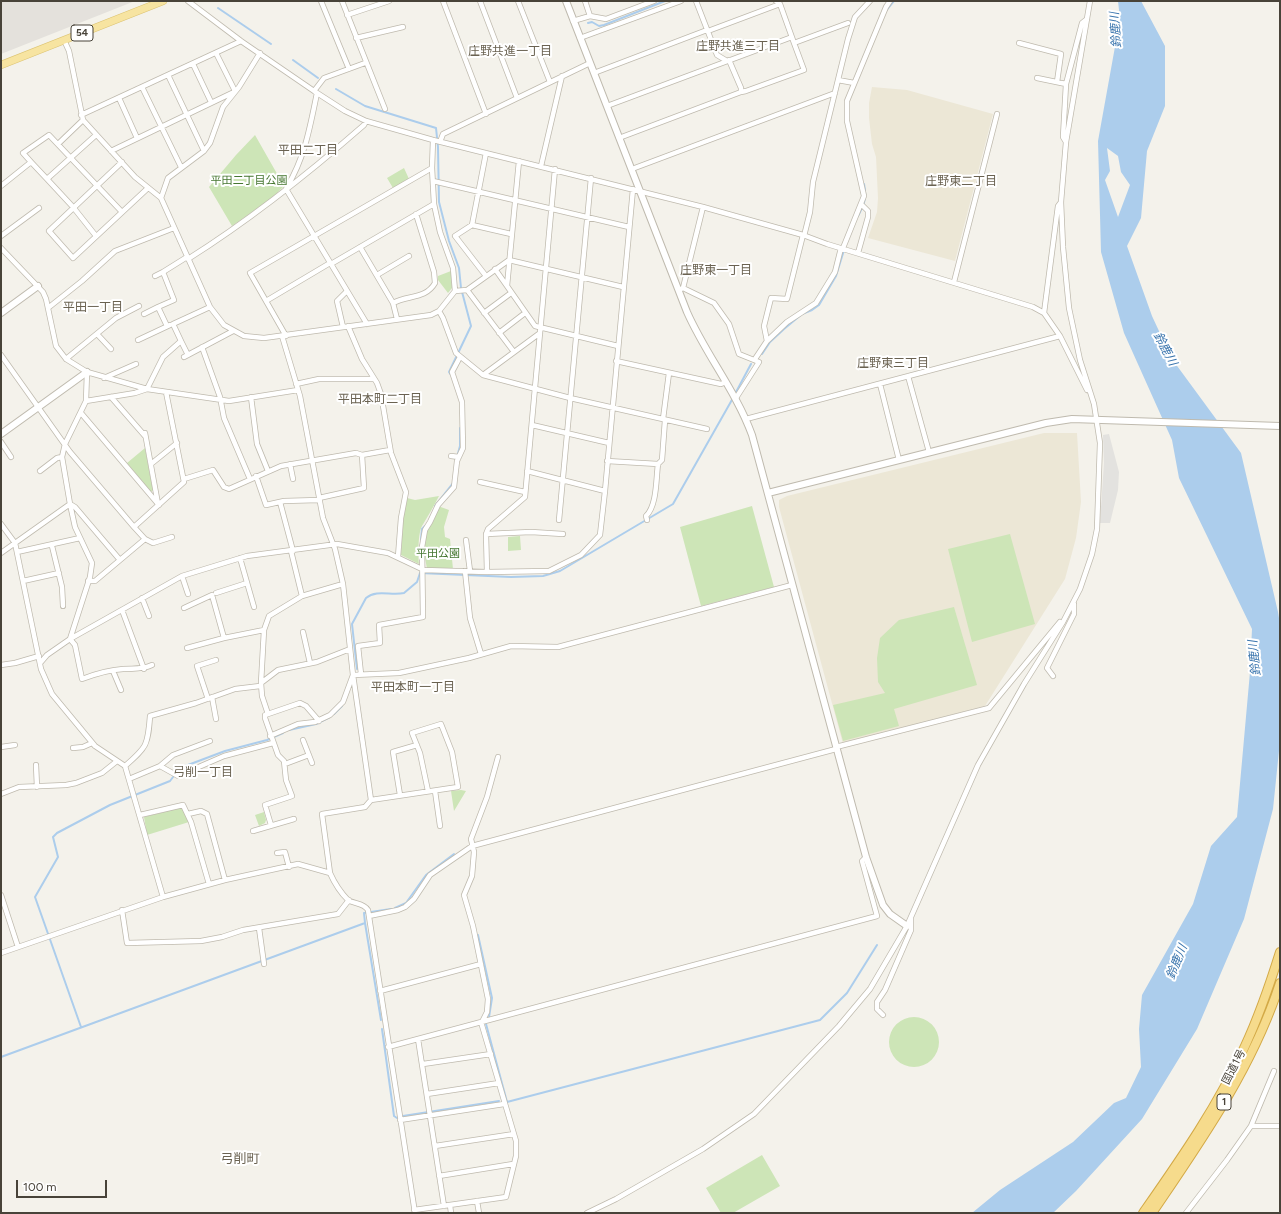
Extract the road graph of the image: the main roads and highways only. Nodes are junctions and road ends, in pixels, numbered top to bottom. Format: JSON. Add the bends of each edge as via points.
{"nodes":[{"id":1,"x":163,"y":1,"type":"edge"},
{"id":2,"x":1,"y":64,"type":"edge"},
{"id":3,"x":1280,"y":952,"type":"edge"},
{"id":4,"x":1280,"y":984,"type":"edge"},
{"id":5,"x":1143,"y":1213,"type":"edge"},
{"id":6,"x":1152,"y":1213,"type":"edge"}],
"edges":[{"from":1,"to":2,"type":"main road","number":"54"},
{"from":3,"to":5,"type":"highway","name":"国道1号","number":"1","via":[[1255,1023],[1231,1074],[1197,1132]]},
{"from":4,"to":6,"type":"highway","name":"国道1号","number":"1","via":[[1238,1077],[1208,1130]]}]}
